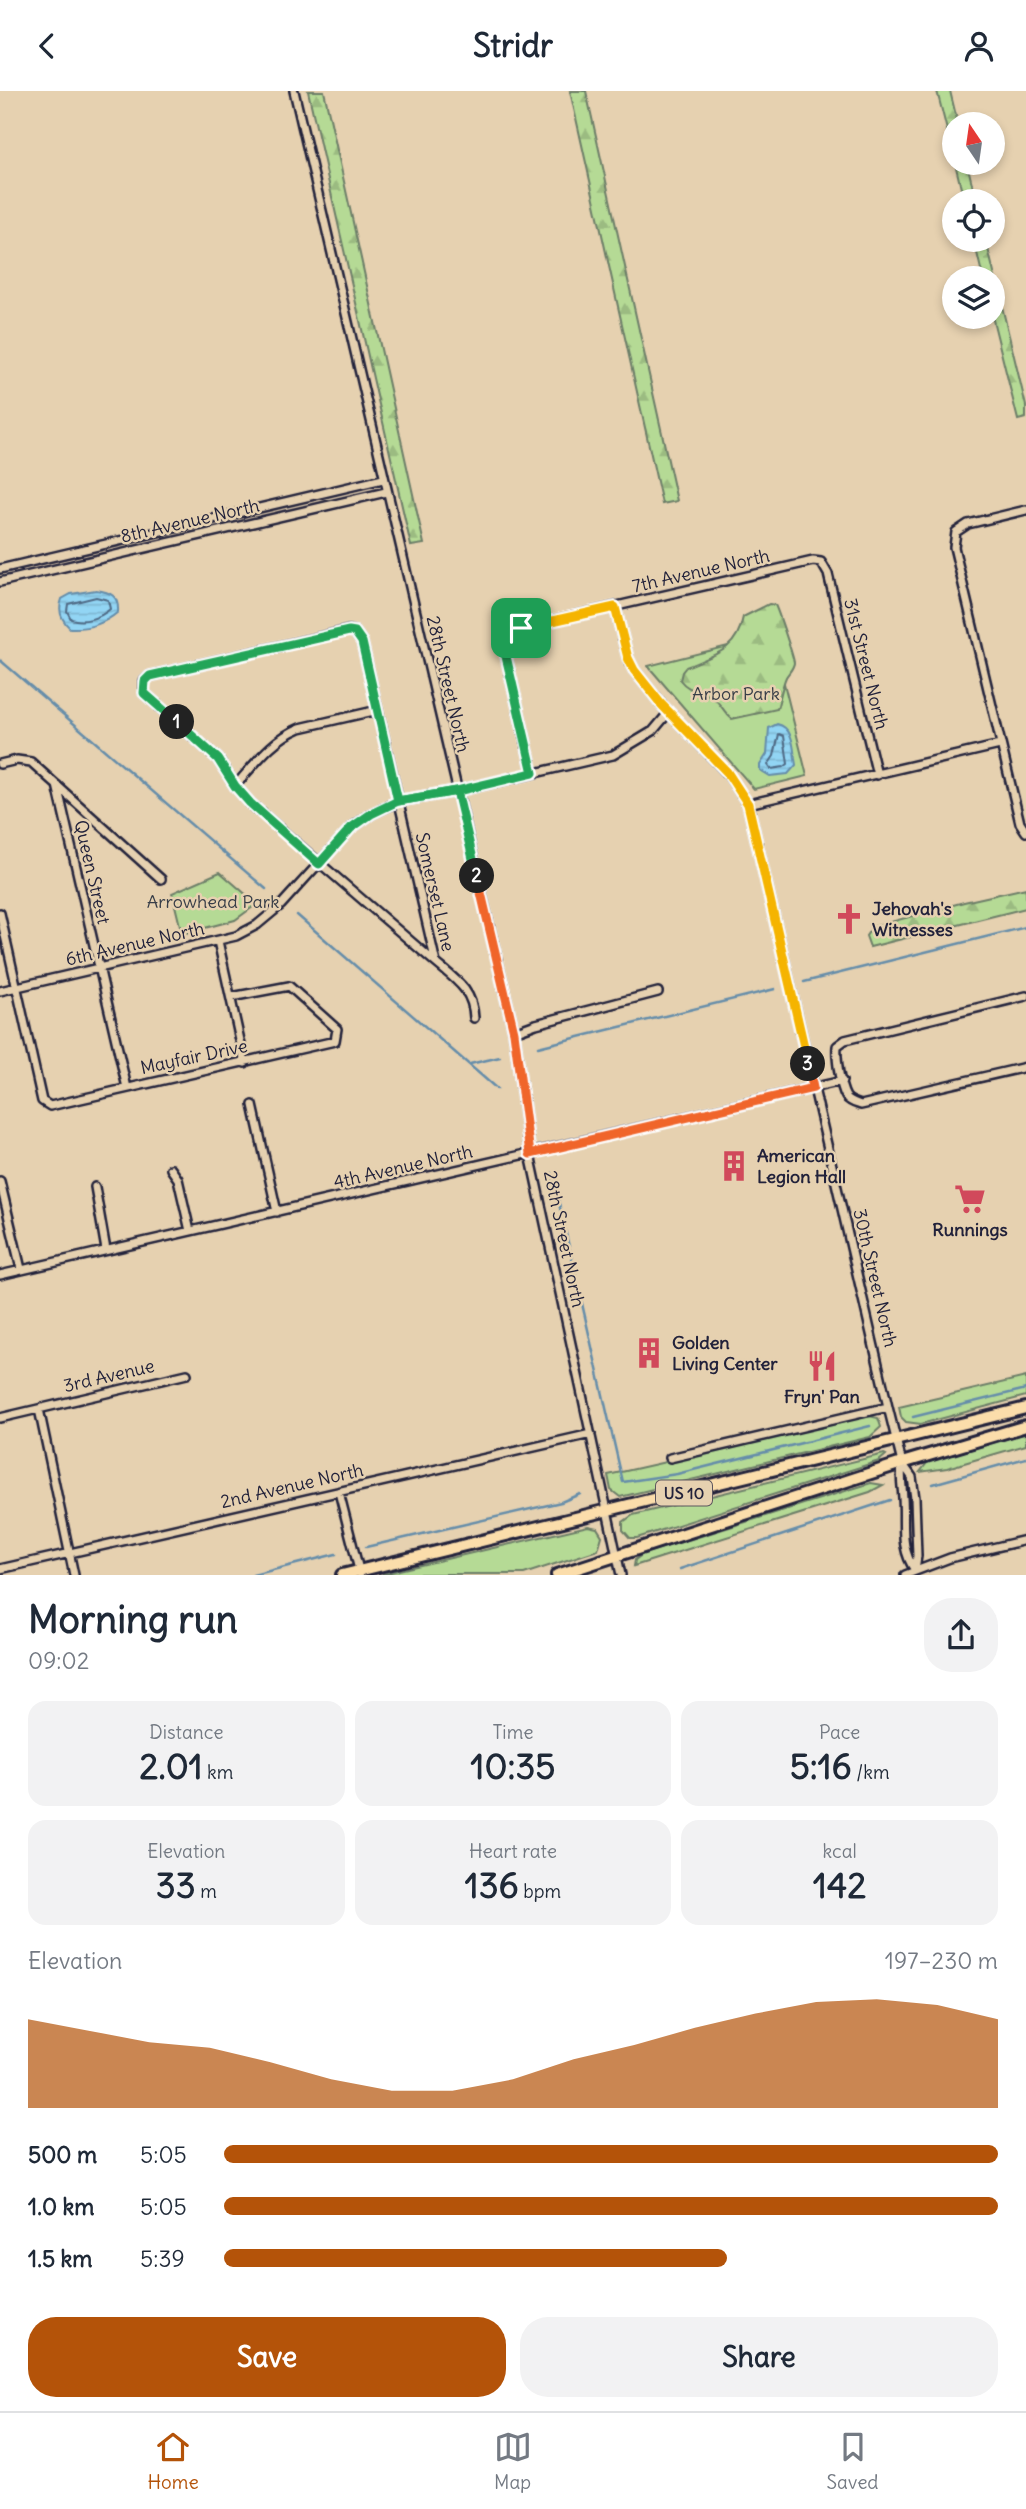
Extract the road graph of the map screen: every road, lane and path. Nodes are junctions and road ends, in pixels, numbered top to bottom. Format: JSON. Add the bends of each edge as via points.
{"nodes":[{"id":1,"x":294,"y":91,"type":"edge"},
{"id":2,"x":383,"y":479,"type":"junction"},
{"id":3,"x":386,"y":492,"type":"junction"},
{"id":4,"x":1026,"y":510,"type":"edge"},
{"id":5,"x":821,"y":562,"type":"joint"},
{"id":6,"x":0,"y":569,"type":"edge"},
{"id":7,"x":0,"y":582,"type":"edge"},
{"id":8,"x":615,"y":607,"type":"junction"},
{"id":9,"x":378,"y":710,"type":"junction"},
{"id":10,"x":669,"y":712,"type":"junction"},
{"id":11,"x":1000,"y":745,"type":"junction"},
{"id":12,"x":0,"y":764,"type":"edge"},
{"id":13,"x":533,"y":773,"type":"junction"},
{"id":14,"x":877,"y":775,"type":"junction"},
{"id":15,"x":57,"y":785,"type":"junction"},
{"id":16,"x":235,"y":786,"type":"junction"},
{"id":17,"x":457,"y":791,"type":"junction"},
{"id":18,"x":398,"y":801,"type":"junction"},
{"id":19,"x":748,"y":804,"type":"junction"},
{"id":20,"x":1026,"y":832,"type":"edge"},
{"id":21,"x":319,"y":864,"type":"junction"},
{"id":22,"x":161,"y":879,"type":"dead end"},
{"id":23,"x":0,"y":913,"type":"edge"},
{"id":24,"x":218,"y":941,"type":"junction"},
{"id":25,"x":436,"y":963,"type":"junction"},
{"id":26,"x":98,"y":969,"type":"junction"},
{"id":27,"x":17,"y":987,"type":"junction"},
{"id":28,"x":0,"y":991,"type":"edge"},
{"id":29,"x":658,"y":992,"type":"dead end"},
{"id":30,"x":1026,"y":996,"type":"edge"},
{"id":31,"x":231,"y":997,"type":"junction"},
{"id":32,"x":474,"y":1018,"type":"dead end"},
{"id":33,"x":514,"y":1032,"type":"junction"},
{"id":34,"x":245,"y":1063,"type":"junction"},
{"id":35,"x":1026,"y":1066,"type":"edge"},
{"id":36,"x":842,"y":1081,"type":"junction"},
{"id":37,"x":127,"y":1088,"type":"junction"},
{"id":38,"x":813,"y":1088,"type":"junction"},
{"id":39,"x":253,"y":1105,"type":"dead end"},
{"id":40,"x":530,"y":1154,"type":"junction"},
{"id":41,"x":170,"y":1169,"type":"dead end"},
{"id":42,"x":0,"y":1181,"type":"edge"},
{"id":43,"x":94,"y":1187,"type":"dead end"},
{"id":44,"x":277,"y":1212,"type":"junction"},
{"id":45,"x":190,"y":1231,"type":"junction"},
{"id":46,"x":106,"y":1250,"type":"junction"},
{"id":47,"x":21,"y":1269,"type":"junction"},
{"id":48,"x":0,"y":1275,"type":"edge"},
{"id":49,"x":187,"y":1374,"type":"dead end"},
{"id":50,"x":888,"y":1407,"type":"junction"},
{"id":51,"x":1026,"y":1408,"type":"edge"},
{"id":52,"x":39,"y":1409,"type":"junction"},
{"id":53,"x":0,"y":1418,"type":"edge"},
{"id":54,"x":1026,"y":1426,"type":"edge"},
{"id":55,"x":591,"y":1434,"type":"junction"},
{"id":56,"x":896,"y":1439,"type":"junction"},
{"id":57,"x":670,"y":1458,"type":"dead end"},
{"id":58,"x":902,"y":1463,"type":"junction"},
{"id":59,"x":339,"y":1492,"type":"junction"},
{"id":60,"x":607,"y":1512,"type":"junction"},
{"id":61,"x":1026,"y":1540,"type":"edge"},
{"id":62,"x":70,"y":1553,"type":"junction"},
{"id":63,"x":617,"y":1555,"type":"junction"},
{"id":64,"x":0,"y":1569,"type":"edge"},
{"id":65,"x":915,"y":1570,"type":"junction"},
{"id":66,"x":360,"y":1572,"type":"edge"},
{"id":67,"x":75,"y":1574,"type":"edge"},
{"id":68,"x":342,"y":1574,"type":"edge"},
{"id":69,"x":557,"y":1574,"type":"edge"},
{"id":70,"x":621,"y":1574,"type":"edge"},
{"id":71,"x":905,"y":1574,"type":"edge"}],
"edges":[{"from":1,"to":2,"type":"street","name":"28th Street North"},
{"from":2,"to":3,"type":"street","name":"28th Street North"},
{"from":2,"to":6,"type":"street","name":"8th Avenue North"},
{"from":3,"to":7,"type":"street","name":"8th Avenue North"},
{"from":3,"to":17,"type":"street","name":"28th Street North"},
{"from":4,"to":11,"type":"street","via":[[968,524],[956,532],[954,547]]},
{"from":5,"to":8,"type":"street","name":"7th Avenue North"},
{"from":5,"to":14,"type":"street","name":"31st Street North","via":[[828,574]]},
{"from":8,"to":10,"type":"street","name":"30th Street North","via":[[634,670]]},
{"from":8,"to":13,"type":"street","name":"7th Avenue North","via":[[521,628],[507,637],[505,652]]},
{"from":9,"to":16,"type":"street","via":[[289,733],[270,746]]},
{"from":9,"to":16,"type":"street","name":"Somerset Lane","via":[[361,637],[349,631],[150,676],[144,693],[218,759]]},
{"from":9,"to":18,"type":"street","name":"Somerset Lane"},
{"from":10,"to":13,"type":"street","name":"6th Avenue North","via":[[653,731],[613,755]]},
{"from":10,"to":19,"type":"street","name":"30th Street North","via":[[727,772]]},
{"from":11,"to":14,"type":"street"},
{"from":11,"to":20,"type":"street"},
{"from":12,"to":15,"type":"street","via":[[26,760]]},
{"from":13,"to":17,"type":"street","name":"6th Avenue North"},
{"from":14,"to":19,"type":"street"},
{"from":15,"to":22,"type":"street"},
{"from":15,"to":26,"type":"street","name":"Queen Street"},
{"from":16,"to":21,"type":"street","name":"Somerset Lane"},
{"from":17,"to":18,"type":"street","name":"6th Avenue North"},
{"from":17,"to":33,"type":"street","name":"28th Street North"},
{"from":18,"to":21,"type":"street","name":"6th Avenue North","via":[[351,828]]},
{"from":18,"to":25,"type":"street","name":"Somerset Lane"},
{"from":19,"to":38,"type":"street","name":"30th Street North"},
{"from":21,"to":24,"type":"street","name":"6th Avenue North","via":[[257,925]]},
{"from":21,"to":25,"type":"street","name":"Somerset Lane"},
{"from":23,"to":27,"type":"street","name":"Mayfair Drive"},
{"from":24,"to":26,"type":"street","name":"6th Avenue North"},
{"from":24,"to":31,"type":"street"},
{"from":25,"to":32,"type":"street","via":[[473,1002]]},
{"from":26,"to":27,"type":"street","name":"6th Avenue North"},
{"from":26,"to":37,"type":"street","name":"Queen Street"},
{"from":27,"to":28,"type":"street","name":"6th Avenue North"},
{"from":27,"to":37,"type":"street","name":"Mayfair Drive","via":[[43,1101],[50,1106]]},
{"from":29,"to":33,"type":"street"},
{"from":30,"to":36,"type":"street","via":[[845,1040],[837,1046],[836,1056]]},
{"from":31,"to":34,"type":"street"},
{"from":31,"to":34,"type":"street","name":"Mayfair Drive","via":[[289,986],[337,1029],[335,1041]]},
{"from":33,"to":40,"type":"street","name":"28th Street North"},
{"from":34,"to":37,"type":"street","name":"Mayfair Drive"},
{"from":35,"to":36,"type":"street","via":[[861,1105],[846,1096]]},
{"from":36,"to":38,"type":"street","name":"4th Avenue North"},
{"from":38,"to":40,"type":"street","name":"4th Avenue North"},
{"from":38,"to":50,"type":"street","name":"30th Street North"},
{"from":39,"to":44,"type":"street"},
{"from":40,"to":44,"type":"street","name":"4th Avenue North"},
{"from":40,"to":55,"type":"street","name":"28th Street North"},
{"from":41,"to":45,"type":"street","via":[[178,1178]]},
{"from":42,"to":47,"type":"street"},
{"from":43,"to":46,"type":"street"},
{"from":44,"to":45,"type":"street","name":"4th Avenue North"},
{"from":45,"to":46,"type":"street","name":"4th Avenue North"},
{"from":46,"to":47,"type":"street","name":"4th Avenue North"},
{"from":47,"to":48,"type":"street","name":"4th Avenue North"},
{"from":49,"to":52,"type":"street","name":"3rd Avenue"},
{"from":50,"to":56,"type":"street","name":"30th Street North"},
{"from":50,"to":57,"type":"street"},
{"from":51,"to":56,"type":"main road","number":"US 10"},
{"from":52,"to":53,"type":"street","name":"3rd Avenue"},
{"from":52,"to":62,"type":"street"},
{"from":54,"to":58,"type":"main road","number":"US 10"},
{"from":55,"to":59,"type":"street","name":"2nd Avenue North"},
{"from":55,"to":60,"type":"street","name":"28th Street North"},
{"from":56,"to":58,"type":"street","name":"30th Street North"},
{"from":56,"to":60,"type":"main road","number":"US 10"},
{"from":58,"to":63,"type":"main road","number":"US 10"},
{"from":58,"to":65,"type":"street","name":"30th Street North","via":[[903,1531],[907,1558]]},
{"from":58,"to":65,"type":"street","name":"30th Street North","via":[[912,1477],[915,1498]]},
{"from":59,"to":62,"type":"street","name":"2nd Avenue North"},
{"from":59,"to":66,"type":"street"},
{"from":60,"to":63,"type":"street","name":"28th Street North"},
{"from":60,"to":66,"type":"main road","number":"US 10"},
{"from":61,"to":65,"type":"street"},
{"from":62,"to":64,"type":"street","name":"2nd Avenue North"},
{"from":62,"to":67,"type":"street"},
{"from":63,"to":69,"type":"main road","number":"US 10"},
{"from":63,"to":70,"type":"street","name":"28th Street North"},
{"from":65,"to":71,"type":"street"},
{"from":66,"to":68,"type":"main road","number":"US 10"}]}
